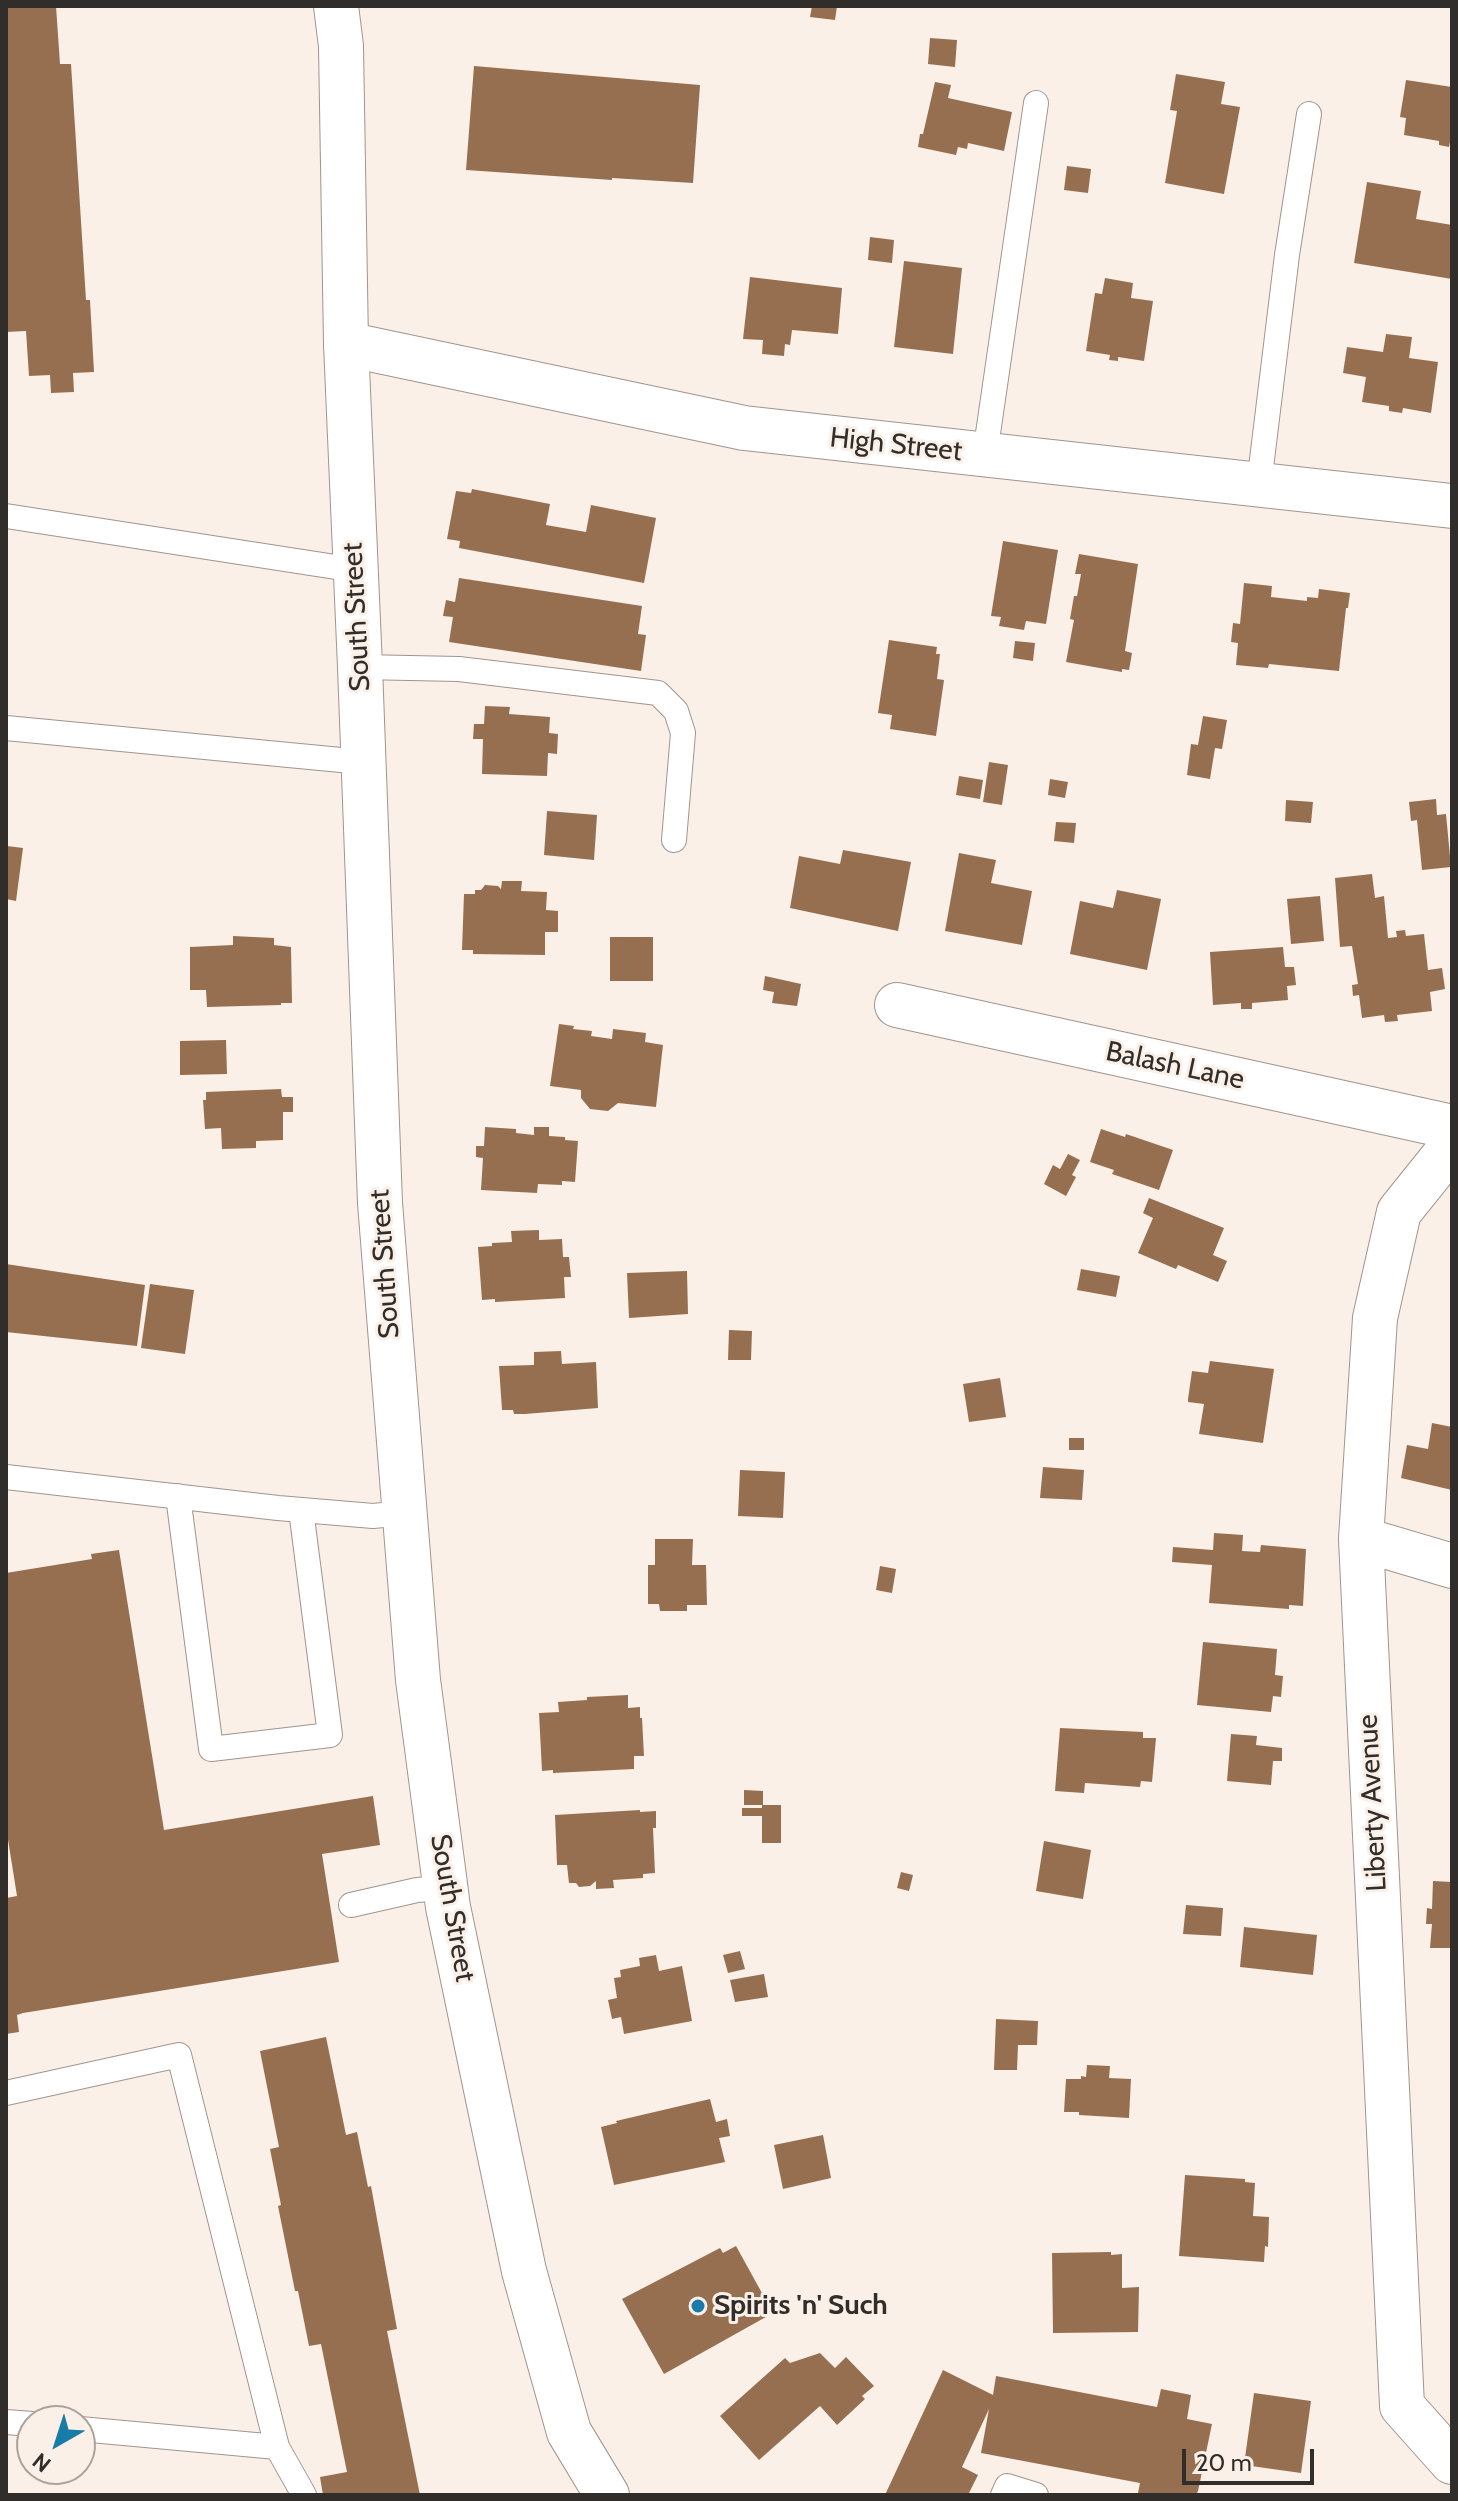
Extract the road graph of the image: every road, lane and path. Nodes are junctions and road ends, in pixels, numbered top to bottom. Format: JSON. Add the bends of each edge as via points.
{"nodes":[{"id":1,"x":336,"y":6,"type":"edge"},
{"id":2,"x":1036,"y":103,"type":"dead end"},
{"id":3,"x":1309,"y":114,"type":"dead end"},
{"id":4,"x":346,"y":344,"type":"junction"},
{"id":5,"x":985,"y":454,"type":"junction"},
{"id":6,"x":1259,"y":484,"type":"junction"},
{"id":7,"x":1452,"y":506,"type":"edge"},
{"id":8,"x":6,"y":516,"type":"edge"},
{"id":9,"x":355,"y":570,"type":"junction"},
{"id":10,"x":360,"y":667,"type":"junction"},
{"id":11,"x":6,"y":728,"type":"edge"},
{"id":12,"x":362,"y":762,"type":"junction"},
{"id":13,"x":674,"y":840,"type":"dead end"},
{"id":14,"x":897,"y":1005,"type":"dead end"},
{"id":15,"x":1452,"y":1127,"type":"edge"},
{"id":16,"x":1452,"y":1146,"type":"edge"},
{"id":17,"x":6,"y":1477,"type":"edge"},
{"id":18,"x":178,"y":1496,"type":"junction"},
{"id":19,"x":301,"y":1510,"type":"junction"},
{"id":20,"x":404,"y":1513,"type":"junction"},
{"id":21,"x":1361,"y":1539,"type":"junction"},
{"id":22,"x":1452,"y":1566,"type":"edge"},
{"id":23,"x":446,"y":1888,"type":"junction"},
{"id":24,"x":351,"y":1905,"type":"dead end"},
{"id":25,"x":6,"y":2093,"type":"edge"},
{"id":26,"x":96,"y":2430,"type":"edge"},
{"id":27,"x":277,"y":2447,"type":"junction"},
{"id":28,"x":1452,"y":2462,"type":"edge"},
{"id":29,"x":304,"y":2495,"type":"edge"},
{"id":30,"x":607,"y":2495,"type":"edge"},
{"id":31,"x":1003,"y":2495,"type":"edge"},
{"id":32,"x":1036,"y":2495,"type":"edge"}],
"edges":[{"from":1,"to":4,"type":"street","name":"South Street"},
{"from":2,"to":5,"type":"lane"},
{"from":3,"to":6,"type":"lane"},
{"from":4,"to":5,"type":"street","name":"High Street","via":[[744,428]]},
{"from":4,"to":9,"type":"street","name":"South Street"},
{"from":5,"to":6,"type":"street","name":"High Street"},
{"from":6,"to":7,"type":"street","name":"High Street"},
{"from":8,"to":9,"type":"lane"},
{"from":9,"to":10,"type":"street","name":"South Street"},
{"from":10,"to":12,"type":"street","name":"South Street"},
{"from":10,"to":13,"type":"lane","via":[[459,669],[658,693],[676,711],[683,733]]},
{"from":11,"to":12,"type":"lane"},
{"from":12,"to":20,"type":"street","name":"South Street","via":[[382,1231]]},
{"from":14,"to":15,"type":"street","name":"Balash Lane"},
{"from":16,"to":21,"type":"street","name":"Liberty Avenue","via":[[1399,1212],[1375,1318]]},
{"from":17,"to":18,"type":"lane"},
{"from":18,"to":19,"type":"lane"},
{"from":18,"to":19,"type":"lane","via":[[211,1749],[330,1735]]},
{"from":19,"to":20,"type":"lane"},
{"from":20,"to":23,"type":"street","name":"South Street","via":[[418,1680]]},
{"from":21,"to":22,"type":"street"},
{"from":21,"to":28,"type":"street","name":"Liberty Avenue","via":[[1402,2406]]},
{"from":23,"to":24,"type":"lane"},
{"from":23,"to":30,"type":"street","name":"South Street","via":[[524,2271],[569,2432]]},
{"from":25,"to":27,"type":"lane","via":[[179,2055]]},
{"from":26,"to":27,"type":"lane"},
{"from":27,"to":29,"type":"lane"},
{"from":31,"to":32,"type":"lane","via":[[1007,2486]]}]}
